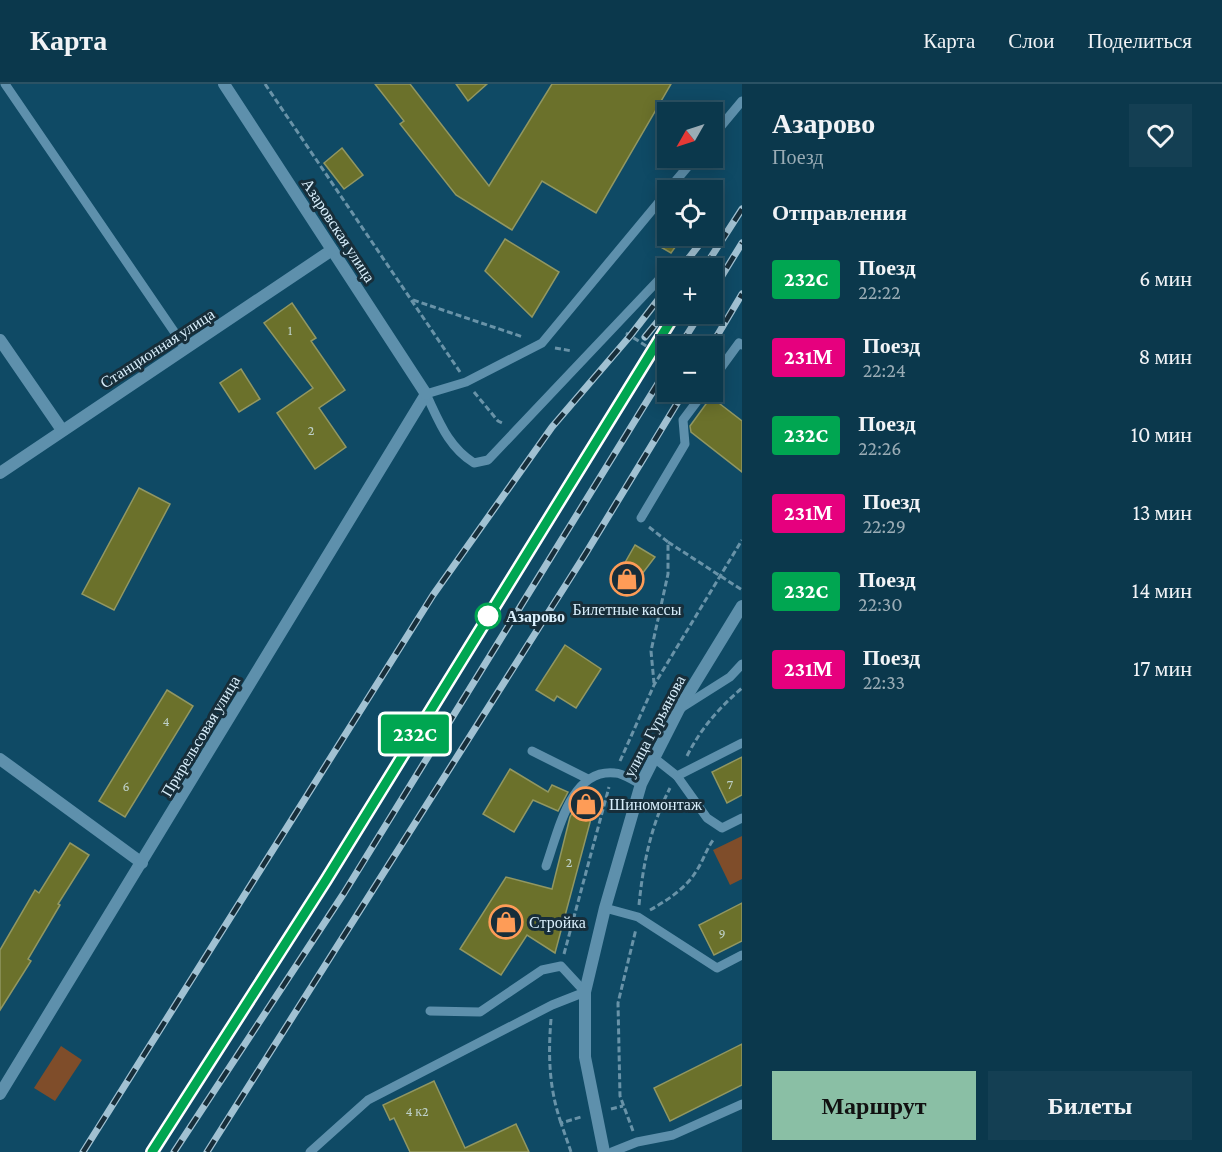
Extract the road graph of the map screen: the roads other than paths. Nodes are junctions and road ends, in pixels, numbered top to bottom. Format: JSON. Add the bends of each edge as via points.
{"nodes":[{"id":1,"x":5,"y":84,"type":"edge"},
{"id":2,"x":224,"y":84,"type":"edge"},
{"id":3,"x":742,"y":101,"type":"edge"},
{"id":4,"x":723,"y":124,"type":"edge"},
{"id":5,"x":687,"y":168,"type":"edge"},
{"id":6,"x":677,"y":180,"type":"edge"},
{"id":7,"x":657,"y":204,"type":"edge"},
{"id":8,"x":332,"y":250,"type":"junction"},
{"id":9,"x":657,"y":281,"type":"edge"},
{"id":10,"x":0,"y":340,"type":"edge"},
{"id":11,"x":742,"y":345,"type":"edge"},
{"id":12,"x":186,"y":349,"type":"junction"},
{"id":13,"x":723,"y":365,"type":"edge"},
{"id":14,"x":426,"y":394,"type":"junction"},
{"id":15,"x":696,"y":402,"type":"edge"},
{"id":16,"x":62,"y":430,"type":"junction"},
{"id":17,"x":0,"y":473,"type":"edge"},
{"id":18,"x":641,"y":518,"type":"road end"},
{"id":19,"x":742,"y":606,"type":"edge"},
{"id":20,"x":742,"y":664,"type":"edge"},
{"id":21,"x":679,"y":709,"type":"junction"},
{"id":22,"x":742,"y":743,"type":"edge"},
{"id":23,"x":532,"y":750,"type":"dead end"},
{"id":24,"x":653,"y":757,"type":"junction"},
{"id":25,"x":0,"y":759,"type":"edge"},
{"id":26,"x":677,"y":776,"type":"junction"},
{"id":27,"x":588,"y":779,"type":"junction"},
{"id":28,"x":641,"y":784,"type":"junction"},
{"id":29,"x":742,"y":818,"type":"edge"},
{"id":30,"x":142,"y":863,"type":"junction"},
{"id":31,"x":546,"y":866,"type":"dead end"},
{"id":32,"x":605,"y":908,"type":"junction"},
{"id":33,"x":742,"y":956,"type":"edge"},
{"id":34,"x":585,"y":992,"type":"junction"},
{"id":35,"x":430,"y":1011,"type":"dead end"},
{"id":36,"x":0,"y":1094,"type":"edge"},
{"id":37,"x":742,"y":1104,"type":"edge"},
{"id":38,"x":310,"y":1152,"type":"edge"},
{"id":39,"x":604,"y":1152,"type":"edge"},
{"id":40,"x":612,"y":1152,"type":"edge"}],
"edges":[{"from":1,"to":12,"type":"lane"},
{"from":2,"to":8,"type":"street","name":"Азаровская улица"},
{"from":3,"to":4,"type":"lane"},
{"from":5,"to":6,"type":"lane"},
{"from":7,"to":14,"type":"lane","via":[[542,344],[466,382]]},
{"from":8,"to":12,"type":"street","name":"Станционная улица"},
{"from":8,"to":14,"type":"street","name":"Азаровская улица"},
{"from":9,"to":14,"type":"lane","via":[[488,460],[474,463],[459,454]]},
{"from":10,"to":16,"type":"street"},
{"from":11,"to":13,"type":"lane","via":[[739,343]]},
{"from":12,"to":16,"type":"street","name":"Станционная улица"},
{"from":14,"to":30,"type":"street","name":"Прирельсовая улица"},
{"from":15,"to":18,"type":"lane","via":[[683,420],[685,444]]},
{"from":16,"to":17,"type":"street","name":"Станционная улица"},
{"from":19,"to":21,"type":"street","name":"улица Гурьянова"},
{"from":20,"to":21,"type":"lane"},
{"from":21,"to":24,"type":"street","name":"улица Гурьянова"},
{"from":22,"to":26,"type":"lane"},
{"from":23,"to":27,"type":"lane"},
{"from":24,"to":26,"type":"lane"},
{"from":24,"to":28,"type":"street","name":"улица Гурьянова"},
{"from":25,"to":30,"type":"street"},
{"from":26,"to":29,"type":"lane","via":[[707,818],[722,828]]},
{"from":27,"to":28,"type":"lane","via":[[615,773]]},
{"from":27,"to":31,"type":"lane","via":[[573,793]]},
{"from":28,"to":32,"type":"street","name":"улица Гурьянова"},
{"from":30,"to":36,"type":"street","name":"Прирельсовая улица"},
{"from":32,"to":33,"type":"lane","via":[[638,917],[717,968]]},
{"from":32,"to":34,"type":"street","name":"улица Гурьянова"},
{"from":34,"to":35,"type":"lane","via":[[561,966],[542,970],[480,1012]]},
{"from":34,"to":38,"type":"lane","via":[[552,1005],[368,1100]]},
{"from":34,"to":39,"type":"street","name":"улица Гурьянова","via":[[585,1057]]},
{"from":37,"to":40,"type":"lane","via":[[674,1135],[636,1142]]}]}
